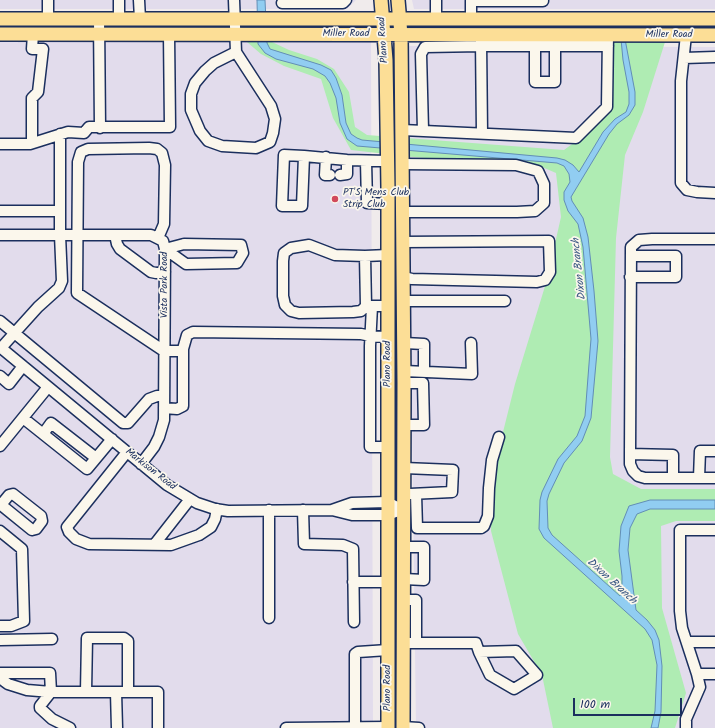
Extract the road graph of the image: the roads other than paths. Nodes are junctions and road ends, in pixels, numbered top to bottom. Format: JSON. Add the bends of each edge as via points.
{"nodes":[{"id":1,"x":48,"y":0,"type":"edge"},
{"id":2,"x":119,"y":0,"type":"edge"},
{"id":3,"x":139,"y":0,"type":"edge"},
{"id":4,"x":234,"y":0,"type":"edge"},
{"id":5,"x":346,"y":0,"type":"edge"},
{"id":6,"x":381,"y":0,"type":"edge"},
{"id":7,"x":398,"y":0,"type":"edge"},
{"id":8,"x":436,"y":0,"type":"edge"},
{"id":9,"x":282,"y":1,"type":"edge"},
{"id":10,"x":471,"y":1,"type":"edge"},
{"id":11,"x":485,"y":1,"type":"edge"},
{"id":12,"x":543,"y":1,"type":"edge"},
{"id":13,"x":0,"y":19,"type":"edge"},
{"id":14,"x":48,"y":19,"type":"junction"},
{"id":15,"x":99,"y":19,"type":"junction"},
{"id":16,"x":119,"y":19,"type":"junction"},
{"id":17,"x":140,"y":19,"type":"junction"},
{"id":18,"x":239,"y":19,"type":"junction"},
{"id":19,"x":279,"y":19,"type":"junction"},
{"id":20,"x":383,"y":19,"type":"junction"},
{"id":21,"x":400,"y":19,"type":"junction"},
{"id":22,"x":436,"y":19,"type":"junction"},
{"id":23,"x":472,"y":19,"type":"junction"},
{"id":24,"x":543,"y":19,"type":"junction"},
{"id":25,"x":715,"y":19,"type":"edge"},
{"id":26,"x":0,"y":34,"type":"edge"},
{"id":27,"x":33,"y":34,"type":"junction"},
{"id":28,"x":99,"y":34,"type":"junction"},
{"id":29,"x":169,"y":34,"type":"junction"},
{"id":30,"x":238,"y":34,"type":"junction"},
{"id":31,"x":384,"y":35,"type":"junction"},
{"id":32,"x":401,"y":35,"type":"junction"},
{"id":33,"x":686,"y":35,"type":"junction"},
{"id":34,"x":715,"y":35,"type":"edge"},
{"id":35,"x":480,"y":40,"type":"junction"},
{"id":36,"x":442,"y":41,"type":"junction"},
{"id":37,"x":608,"y":41,"type":"junction"},
{"id":38,"x":541,"y":42,"type":"junction"},
{"id":39,"x":555,"y":46,"type":"junction"},
{"id":40,"x":236,"y":52,"type":"junction"},
{"id":41,"x":715,"y":57,"type":"edge"},
{"id":42,"x":684,"y":58,"type":"junction"},
{"id":43,"x":100,"y":128,"type":"junction"},
{"id":44,"x":402,"y":130,"type":"junction"},
{"id":45,"x":423,"y":130,"type":"junction"},
{"id":46,"x":482,"y":133,"type":"junction"},
{"id":47,"x":60,"y":134,"type":"junction"},
{"id":48,"x":32,"y":143,"type":"junction"},
{"id":49,"x":0,"y":144,"type":"edge"},
{"id":50,"x":304,"y":156,"type":"junction"},
{"id":51,"x":388,"y":156,"type":"junction"},
{"id":52,"x":326,"y":157,"type":"junction"},
{"id":53,"x":402,"y":157,"type":"junction"},
{"id":54,"x":347,"y":160,"type":"junction"},
{"id":55,"x":366,"y":161,"type":"junction"},
{"id":56,"x":715,"y":193,"type":"edge"},
{"id":57,"x":388,"y":204,"type":"junction"},
{"id":58,"x":60,"y":211,"type":"junction"},
{"id":59,"x":0,"y":212,"type":"edge"},
{"id":60,"x":403,"y":212,"type":"junction"},
{"id":61,"x":0,"y":235,"type":"edge"},
{"id":62,"x":60,"y":235,"type":"junction"},
{"id":63,"x":78,"y":235,"type":"junction"},
{"id":64,"x":115,"y":235,"type":"junction"},
{"id":65,"x":158,"y":238,"type":"junction"},
{"id":66,"x":715,"y":239,"type":"edge"},
{"id":67,"x":403,"y":242,"type":"junction"},
{"id":68,"x":165,"y":249,"type":"junction"},
{"id":69,"x":388,"y":255,"type":"junction"},
{"id":70,"x":365,"y":256,"type":"junction"},
{"id":71,"x":631,"y":256,"type":"junction"},
{"id":72,"x":165,"y":272,"type":"junction"},
{"id":73,"x":403,"y":277,"type":"junction"},
{"id":74,"x":630,"y":277,"type":"junction"},
{"id":75,"x":403,"y":301,"type":"junction"},
{"id":76,"x":505,"y":301,"type":"dead end"},
{"id":77,"x":369,"y":306,"type":"junction"},
{"id":78,"x":388,"y":306,"type":"junction"},
{"id":79,"x":0,"y":321,"type":"edge"},
{"id":80,"x":15,"y":332,"type":"junction"},
{"id":81,"x":371,"y":336,"type":"junction"},
{"id":82,"x":388,"y":337,"type":"junction"},
{"id":83,"x":404,"y":340,"type":"junction"},
{"id":84,"x":471,"y":343,"type":"dead end"},
{"id":85,"x":0,"y":347,"type":"edge"},
{"id":86,"x":164,"y":351,"type":"junction"},
{"id":87,"x":183,"y":351,"type":"junction"},
{"id":88,"x":23,"y":366,"type":"junction"},
{"id":89,"x":424,"y":372,"type":"junction"},
{"id":90,"x":0,"y":376,"type":"edge"},
{"id":91,"x":404,"y":377,"type":"junction"},
{"id":92,"x":370,"y":384,"type":"junction"},
{"id":93,"x":388,"y":384,"type":"junction"},
{"id":94,"x":48,"y":387,"type":"junction"},
{"id":95,"x":164,"y":396,"type":"junction"},
{"id":96,"x":164,"y":408,"type":"junction"},
{"id":97,"x":23,"y":418,"type":"junction"},
{"id":98,"x":404,"y":425,"type":"junction"},
{"id":99,"x":42,"y":434,"type":"junction"},
{"id":100,"x":499,"y":437,"type":"dead end"},
{"id":101,"x":112,"y":440,"type":"junction"},
{"id":102,"x":0,"y":446,"type":"edge"},
{"id":103,"x":388,"y":447,"type":"junction"},
{"id":104,"x":715,"y":451,"type":"edge"},
{"id":105,"x":128,"y":452,"type":"junction"},
{"id":106,"x":630,"y":454,"type":"junction"},
{"id":107,"x":96,"y":458,"type":"junction"},
{"id":108,"x":141,"y":464,"type":"junction"},
{"id":109,"x":404,"y":468,"type":"junction"},
{"id":110,"x":673,"y":478,"type":"junction"},
{"id":111,"x":699,"y":478,"type":"junction"},
{"id":112,"x":715,"y":478,"type":"edge"},
{"id":113,"x":410,"y":494,"type":"junction"},
{"id":114,"x":190,"y":499,"type":"junction"},
{"id":115,"x":217,"y":509,"type":"junction"},
{"id":116,"x":269,"y":510,"type":"junction"},
{"id":117,"x":303,"y":510,"type":"junction"},
{"id":118,"x":404,"y":510,"type":"junction"},
{"id":119,"x":387,"y":514,"type":"junction"},
{"id":120,"x":417,"y":524,"type":"junction"},
{"id":121,"x":404,"y":525,"type":"junction"},
{"id":122,"x":715,"y":530,"type":"edge"},
{"id":123,"x":0,"y":531,"type":"edge"},
{"id":124,"x":154,"y":545,"type":"junction"},
{"id":125,"x":404,"y":547,"type":"junction"},
{"id":126,"x":404,"y":579,"type":"junction"},
{"id":127,"x":354,"y":582,"type":"junction"},
{"id":128,"x":387,"y":582,"type":"junction"},
{"id":129,"x":269,"y":618,"type":"dead end"},
{"id":130,"x":354,"y":622,"type":"dead end"},
{"id":131,"x":0,"y":626,"type":"edge"},
{"id":132,"x":52,"y":639,"type":"dead end"},
{"id":133,"x":0,"y":640,"type":"edge"},
{"id":134,"x":410,"y":642,"type":"junction"},
{"id":135,"x":688,"y":642,"type":"junction"},
{"id":136,"x":715,"y":642,"type":"edge"},
{"id":137,"x":388,"y":650,"type":"junction"},
{"id":138,"x":479,"y":652,"type":"junction"},
{"id":139,"x":0,"y":673,"type":"edge"},
{"id":140,"x":697,"y":674,"type":"junction"},
{"id":141,"x":715,"y":674,"type":"edge"},
{"id":142,"x":0,"y":678,"type":"edge"},
{"id":143,"x":51,"y":692,"type":"junction"},
{"id":144,"x":86,"y":692,"type":"junction"},
{"id":145,"x":116,"y":692,"type":"junction"},
{"id":146,"x":128,"y":692,"type":"junction"},
{"id":147,"x":70,"y":728,"type":"edge"},
{"id":148,"x":117,"y":728,"type":"edge"},
{"id":149,"x":158,"y":728,"type":"edge"},
{"id":150,"x":286,"y":728,"type":"edge"},
{"id":151,"x":355,"y":728,"type":"edge"},
{"id":152,"x":388,"y":728,"type":"edge"},
{"id":153,"x":403,"y":728,"type":"edge"},
{"id":154,"x":419,"y":728,"type":"edge"},
{"id":155,"x":686,"y":728,"type":"edge"}],
"edges":[{"from":1,"to":14,"type":"street"},
{"from":2,"to":16,"type":"street"},
{"from":3,"to":17,"type":"street"},
{"from":4,"to":18,"type":"street"},
{"from":5,"to":9,"type":"street","via":[[343,3]]},
{"from":6,"to":20,"type":"main road","name":"Plano Road"},
{"from":7,"to":21,"type":"main road","name":"Plano Road"},
{"from":8,"to":22,"type":"street"},
{"from":9,"to":19,"type":"street"},
{"from":10,"to":11,"type":"street"},
{"from":10,"to":23,"type":"street"},
{"from":11,"to":12,"type":"street"},
{"from":12,"to":24,"type":"street"},
{"from":13,"to":14,"type":"main road","name":"Miller Road"},
{"from":14,"to":15,"type":"main road","name":"Miller Road"},
{"from":15,"to":16,"type":"main road","name":"Miller Road"},
{"from":15,"to":28,"type":"street"},
{"from":16,"to":17,"type":"main road","name":"Miller Road"},
{"from":17,"to":18,"type":"main road","name":"Miller Road"},
{"from":18,"to":19,"type":"main road","name":"Miller Road"},
{"from":18,"to":30,"type":"street"},
{"from":19,"to":20,"type":"main road","name":"Miller Road"},
{"from":20,"to":21,"type":"main road","name":"Miller Road"},
{"from":20,"to":31,"type":"main road","name":"Plano Road"},
{"from":21,"to":22,"type":"main road","name":"Miller Road"},
{"from":21,"to":32,"type":"main road","name":"Plano Road"},
{"from":22,"to":23,"type":"main road","name":"Miller Road"},
{"from":23,"to":24,"type":"main road","name":"Miller Road"},
{"from":24,"to":25,"type":"main road","name":"Miller Road"},
{"from":24,"to":38,"type":"main road"},
{"from":26,"to":27,"type":"main road","name":"Miller Road"},
{"from":27,"to":28,"type":"main road","name":"Miller Road"},
{"from":27,"to":48,"type":"street","via":[[32,49],[43,49],[38,92],[32,98]]},
{"from":28,"to":29,"type":"main road","name":"Miller Road"},
{"from":28,"to":43,"type":"street"},
{"from":29,"to":30,"type":"main road","name":"Miller Road"},
{"from":29,"to":43,"type":"street","via":[[170,127]]},
{"from":30,"to":31,"type":"main road","name":"Miller Road"},
{"from":30,"to":40,"type":"street"},
{"from":31,"to":32,"type":"main road","name":"Miller Road"},
{"from":31,"to":51,"type":"main road","name":"Plano Road"},
{"from":32,"to":36,"type":"main road","name":"Miller Road"},
{"from":32,"to":44,"type":"main road","name":"Plano Road"},
{"from":33,"to":34,"type":"main road","name":"Miller Road"},
{"from":33,"to":37,"type":"main road","name":"Miller Road"},
{"from":33,"to":42,"type":"street"},
{"from":35,"to":36,"type":"main road","name":"Miller Road"},
{"from":35,"to":38,"type":"main road","name":"Miller Road"},
{"from":35,"to":46,"type":"street"},
{"from":36,"to":45,"type":"street","via":[[425,47],[421,54]]},
{"from":37,"to":38,"type":"main road","name":"Miller Road"},
{"from":37,"to":39,"type":"street"},
{"from":37,"to":46,"type":"street","via":[[607,107],[576,138]]},
{"from":38,"to":39,"type":"street"},
{"from":38,"to":39,"type":"street","via":[[535,82],[555,82]]},
{"from":40,"to":40,"type":"street","via":[[204,71],[191,94],[191,110],[200,132],[208,141],[222,146],[256,148],[270,142],[275,119],[271,106]]},
{"from":41,"to":42,"type":"street"},
{"from":42,"to":56,"type":"street","via":[[681,183],[687,190]]},
{"from":43,"to":47,"type":"street","via":[[89,128],[84,133]]},
{"from":44,"to":45,"type":"street"},
{"from":44,"to":53,"type":"main road","name":"Plano Road"},
{"from":45,"to":46,"type":"street"},
{"from":47,"to":48,"type":"street"},
{"from":47,"to":58,"type":"street"},
{"from":48,"to":49,"type":"street"},
{"from":50,"to":50,"type":"street","via":[[284,155],[282,206],[302,206]]},
{"from":50,"to":52,"type":"street"},
{"from":51,"to":55,"type":"street"},
{"from":51,"to":57,"type":"main road","name":"Plano Road"},
{"from":52,"to":54,"type":"street"},
{"from":52,"to":54,"type":"street","via":[[325,175],[347,174]]},
{"from":53,"to":60,"type":"main road","name":"Plano Road"},
{"from":53,"to":60,"type":"street","via":[[516,165],[538,171],[544,184],[544,203],[535,211]]},
{"from":54,"to":55,"type":"street"},
{"from":55,"to":57,"type":"street","via":[[367,203]]},
{"from":57,"to":60,"type":"main road"},
{"from":57,"to":69,"type":"main road","name":"Plano Road"},
{"from":58,"to":59,"type":"street"},
{"from":58,"to":62,"type":"street"},
{"from":60,"to":67,"type":"main road","name":"Plano Road"},
{"from":61,"to":62,"type":"street","name":"Vista Park Road"},
{"from":62,"to":63,"type":"street","name":"Vista Park Road"},
{"from":62,"to":80,"type":"street","via":[[62,281],[59,288]]},
{"from":63,"to":64,"type":"street","name":"Vista Park Road"},
{"from":63,"to":65,"type":"street","via":[[78,162],[81,152],[88,149],[149,148],[162,153],[165,165],[164,224]]},
{"from":63,"to":86,"type":"street","via":[[77,293]]},
{"from":64,"to":65,"type":"street","name":"Vista Park Road","via":[[151,235]]},
{"from":64,"to":72,"type":"street","via":[[120,249],[151,272]]},
{"from":65,"to":68,"type":"street","name":"Vista Park Road","via":[[163,241]]},
{"from":66,"to":71,"type":"street","via":[[639,240],[631,246]]},
{"from":67,"to":73,"type":"main road","name":"Plano Road"},
{"from":67,"to":73,"type":"street","via":[[549,241],[550,272],[545,280],[537,282]]},
{"from":68,"to":68,"type":"street","via":[[184,244],[241,245],[243,253],[237,263],[186,264]]},
{"from":68,"to":72,"type":"street","name":"Vista Park Road"},
{"from":69,"to":70,"type":"street"},
{"from":69,"to":78,"type":"main road","name":"Plano Road"},
{"from":70,"to":77,"type":"street"},
{"from":70,"to":77,"type":"street","via":[[335,255],[309,245],[290,248],[284,253],[283,296],[285,305],[291,311],[299,313],[353,312]]},
{"from":71,"to":74,"type":"street"},
{"from":71,"to":74,"type":"street","via":[[676,256],[676,277]]},
{"from":72,"to":86,"type":"street","name":"Vista Park Road"},
{"from":73,"to":75,"type":"main road","name":"Plano Road"},
{"from":74,"to":106,"type":"street"},
{"from":75,"to":76,"type":"street"},
{"from":75,"to":83,"type":"main road","name":"Plano Road"},
{"from":77,"to":78,"type":"street"},
{"from":77,"to":81,"type":"street"},
{"from":78,"to":82,"type":"main road","name":"Plano Road"},
{"from":79,"to":80,"type":"street"},
{"from":80,"to":85,"type":"street"},
{"from":80,"to":95,"type":"street","via":[[123,423],[128,423],[149,399]]},
{"from":81,"to":82,"type":"street"},
{"from":81,"to":87,"type":"street","via":[[193,332],[187,335]]},
{"from":81,"to":92,"type":"street"},
{"from":82,"to":83,"type":"main road"},
{"from":82,"to":93,"type":"main road","name":"Plano Road"},
{"from":83,"to":89,"type":"street","via":[[424,344]]},
{"from":83,"to":91,"type":"main road","name":"Plano Road"},
{"from":84,"to":89,"type":"street","via":[[472,374]]},
{"from":85,"to":88,"type":"street","name":"Markison Road"},
{"from":86,"to":87,"type":"street"},
{"from":86,"to":95,"type":"street","name":"Vista Park Road"},
{"from":87,"to":96,"type":"street","via":[[183,406],[177,409]]},
{"from":88,"to":90,"type":"street","via":[[9,384]]},
{"from":88,"to":94,"type":"street","name":"Markison Road"},
{"from":89,"to":91,"type":"street"},
{"from":91,"to":98,"type":"main road","name":"Plano Road"},
{"from":91,"to":98,"type":"street","via":[[423,383],[424,425]]},
{"from":92,"to":93,"type":"street"},
{"from":92,"to":103,"type":"street","via":[[370,447]]},
{"from":93,"to":103,"type":"main road","name":"Plano Road"},
{"from":94,"to":97,"type":"street"},
{"from":94,"to":101,"type":"street","name":"Markison Road"},
{"from":95,"to":96,"type":"street","name":"Vista Park Road"},
{"from":96,"to":108,"type":"street","name":"Vista Park Road","via":[[164,420],[159,437]]},
{"from":97,"to":99,"type":"street"},
{"from":97,"to":102,"type":"street"},
{"from":98,"to":109,"type":"main road","name":"Plano Road"},
{"from":99,"to":107,"type":"street","via":[[86,469]]},
{"from":99,"to":107,"type":"street","via":[[51,423]]},
{"from":100,"to":120,"type":"street","via":[[492,460],[488,516],[484,526],[417,528]]},
{"from":101,"to":105,"type":"street","name":"Markison Road"},
{"from":101,"to":107,"type":"street"},
{"from":103,"to":119,"type":"main road","name":"Plano Road"},
{"from":104,"to":111,"type":"street","via":[[700,451]]},
{"from":105,"to":108,"type":"street","name":"Markison Road"},
{"from":105,"to":124,"type":"street","via":[[67,527],[76,539],[89,544]]},
{"from":106,"to":110,"type":"street","via":[[630,464],[638,476]]},
{"from":106,"to":110,"type":"street","via":[[673,455]]},
{"from":108,"to":114,"type":"street","name":"Markison Road"},
{"from":109,"to":113,"type":"main road","name":"Plano Road"},
{"from":109,"to":113,"type":"street","via":[[453,470],[452,492]]},
{"from":110,"to":111,"type":"street"},
{"from":111,"to":112,"type":"street"},
{"from":113,"to":118,"type":"main road","name":"Plano Road"},
{"from":113,"to":120,"type":"street"},
{"from":114,"to":115,"type":"street","name":"Markison Road"},
{"from":114,"to":124,"type":"street"},
{"from":115,"to":116,"type":"street","name":"Markison Road"},
{"from":115,"to":124,"type":"street","via":[[211,527],[199,534],[170,545]]},
{"from":116,"to":117,"type":"street","name":"Markison Road"},
{"from":116,"to":129,"type":"street"},
{"from":117,"to":119,"type":"street","name":"Markison Road","via":[[332,510],[352,515]]},
{"from":117,"to":127,"type":"street","via":[[304,544],[343,545],[353,549]]},
{"from":118,"to":119,"type":"street","name":"Markison Road"},
{"from":118,"to":121,"type":"main road","name":"Plano Road"},
{"from":119,"to":121,"type":"street"},
{"from":119,"to":128,"type":"main road","name":"Plano Road"},
{"from":120,"to":121,"type":"street"},
{"from":121,"to":125,"type":"main road","name":"Plano Road"},
{"from":122,"to":135,"type":"street","via":[[680,530],[680,611],[682,628]]},
{"from":123,"to":131,"type":"street","via":[[22,549],[24,621],[10,626]]},
{"from":125,"to":126,"type":"main road","name":"Plano Road"},
{"from":125,"to":126,"type":"street","via":[[424,547],[424,580]]},
{"from":126,"to":134,"type":"main road","name":"Plano Road"},
{"from":127,"to":128,"type":"street"},
{"from":127,"to":130,"type":"street"},
{"from":128,"to":137,"type":"main road","name":"Plano Road"},
{"from":132,"to":133,"type":"street"},
{"from":134,"to":138,"type":"street","via":[[476,642]]},
{"from":134,"to":153,"type":"main road","name":"Plano Road"},
{"from":135,"to":136,"type":"street"},
{"from":135,"to":140,"type":"street"},
{"from":137,"to":151,"type":"street","via":[[355,654]]},
{"from":137,"to":152,"type":"main road","name":"Plano Road"},
{"from":138,"to":138,"type":"street","via":[[516,652],[537,675],[514,689],[490,675]]},
{"from":139,"to":143,"type":"street","via":[[50,673]]},
{"from":140,"to":141,"type":"street"},
{"from":140,"to":155,"type":"street","via":[[700,687],[686,719]]},
{"from":142,"to":143,"type":"street","via":[[8,684],[27,690]]},
{"from":143,"to":144,"type":"street"},
{"from":143,"to":147,"type":"street","via":[[40,708],[52,719]]},
{"from":144,"to":145,"type":"street"},
{"from":144,"to":146,"type":"street","via":[[87,638],[124,638],[128,641]]},
{"from":145,"to":146,"type":"street"},
{"from":145,"to":148,"type":"street"},
{"from":146,"to":149,"type":"street","via":[[158,692]]},
{"from":150,"to":151,"type":"street"},
{"from":151,"to":152,"type":"street"},
{"from":152,"to":153,"type":"main road"},
{"from":153,"to":154,"type":"street"}]}
